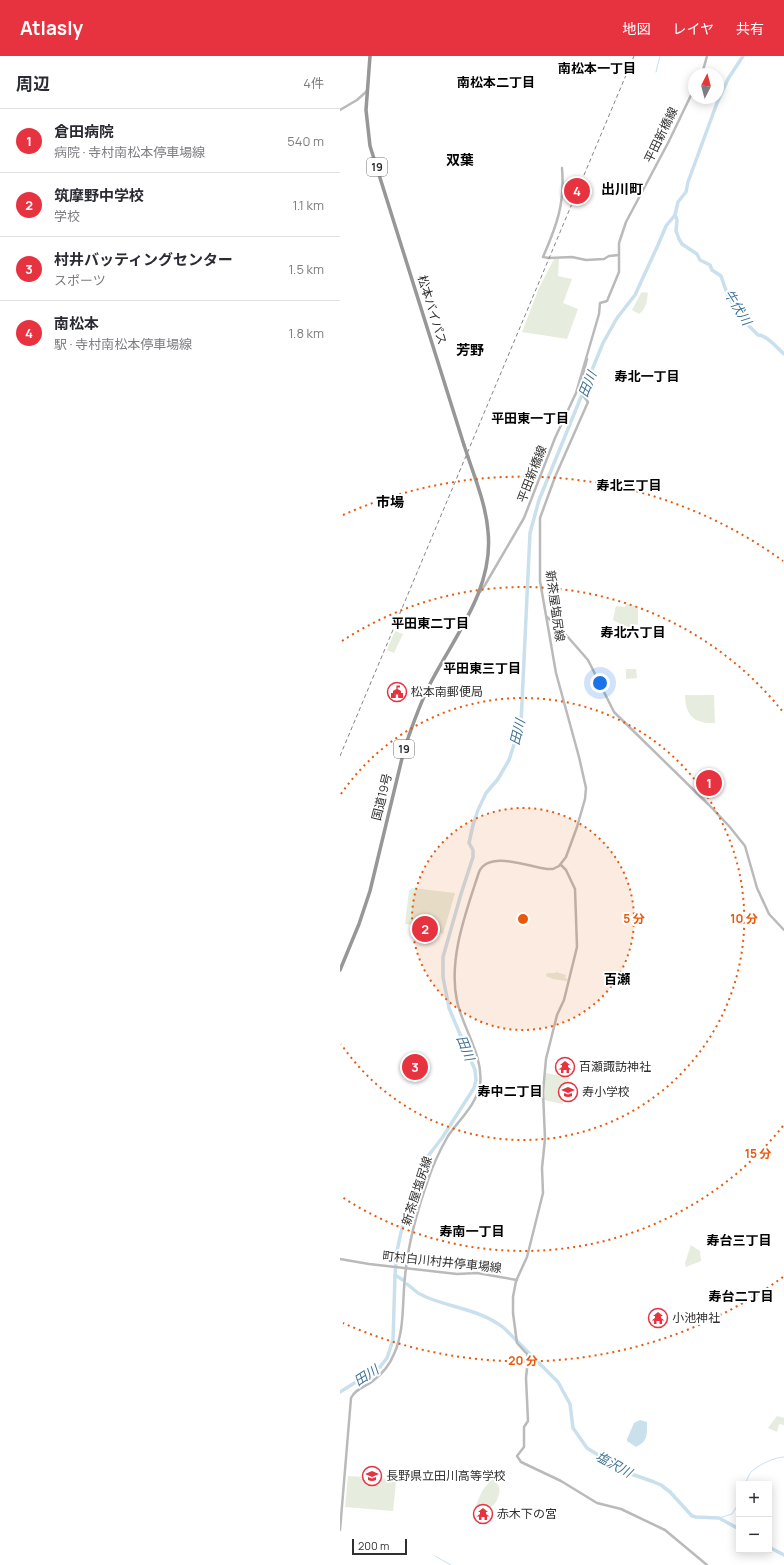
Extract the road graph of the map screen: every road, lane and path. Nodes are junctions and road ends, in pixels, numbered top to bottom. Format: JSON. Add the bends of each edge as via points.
{"nodes":[{"id":1,"x":370,"y":56,"type":"edge"},
{"id":2,"x":708,"y":56,"type":"edge"},
{"id":3,"x":704,"y":68,"type":"edge"},
{"id":4,"x":367,"y":91,"type":"junction"},
{"id":5,"x":688,"y":101,"type":"edge"},
{"id":6,"x":340,"y":110,"type":"edge"},
{"id":7,"x":562,"y":168,"type":"dead end"},
{"id":8,"x":619,"y":255,"type":"junction"},
{"id":9,"x":587,"y":355,"type":"junction"},
{"id":10,"x":579,"y":391,"type":"junction"},
{"id":11,"x":568,"y":411,"type":"junction"},
{"id":12,"x":479,"y":593,"type":"junction"},
{"id":13,"x":547,"y":617,"type":"junction"},
{"id":14,"x":561,"y":865,"type":"junction"},
{"id":15,"x":784,"y":930,"type":"edge"},
{"id":16,"x":340,"y":970,"type":"edge"},
{"id":17,"x":340,"y":1258,"type":"edge"},
{"id":18,"x":405,"y":1268,"type":"junction"},
{"id":19,"x":518,"y":1280,"type":"junction"},
{"id":20,"x":340,"y":1530,"type":"edge"},
{"id":21,"x":707,"y":1565,"type":"edge"}],
"edges":[{"from":1,"to":4,"type":"highway","name":"松本バイパス","number":"19"},
{"from":2,"to":3,"type":"main road"},
{"from":4,"to":6,"type":"main road"},
{"from":4,"to":12,"type":"highway","name":"松本バイパス","number":"19","bridge":true,"via":[[366,117],[372,152],[484,510],[488,531],[488,559]]},
{"from":5,"to":8,"type":"main road","name":"平田新橋線","via":[[628,218],[619,243]]},
{"from":7,"to":8,"type":"main road","via":[[561,210],[544,257],[586,260]]},
{"from":8,"to":9,"type":"main road","name":"平田新橋線","via":[[619,272],[607,301],[600,303]]},
{"from":9,"to":10,"type":"main road"},
{"from":9,"to":11,"type":"main road","name":"平田新橋線","via":[[576,394]]},
{"from":10,"to":11,"type":"main road"},
{"from":10,"to":13,"type":"main road","name":"新茶屋塩尻線","via":[[588,402],[540,518],[540,578]]},
{"from":11,"to":12,"type":"main road","name":"平田新橋線","via":[[524,518]]},
{"from":12,"to":16,"type":"highway","name":"国道19号","number":"19","via":[[430,684],[412,727],[370,891]]},
{"from":13,"to":14,"type":"main road","name":"新茶屋塩尻線","via":[[556,673],[586,785],[577,827]]},
{"from":13,"to":15,"type":"main road","via":[[588,660],[614,712],[710,805],[742,842],[748,850],[757,888],[769,914]]},
{"from":14,"to":18,"type":"main road","name":"新茶屋塩尻線","via":[[547,869],[496,860],[486,863],[478,872],[458,946],[455,975],[457,1003],[479,1065],[479,1086],[474,1100],[448,1136],[432,1168]]},
{"from":14,"to":19,"type":"main road","via":[[575,888],[576,951],[546,1058],[543,1084],[543,1190],[527,1257]]},
{"from":17,"to":18,"type":"main road","name":"町村白川村井停車場線"},
{"from":18,"to":19,"type":"main road","name":"町村白川村井停車場線","via":[[457,1274],[477,1273]]},
{"from":18,"to":20,"type":"main road","name":"新茶屋塩尻線","via":[[401,1329],[395,1352],[384,1371],[356,1391],[351,1398]]},
{"from":19,"to":21,"type":"main road","name":"町村白川村井停車場線","via":[[512,1305],[517,1341],[528,1358],[528,1421],[524,1427],[524,1447],[517,1456],[520,1461],[561,1481],[597,1503],[621,1509],[665,1530]]}]}
